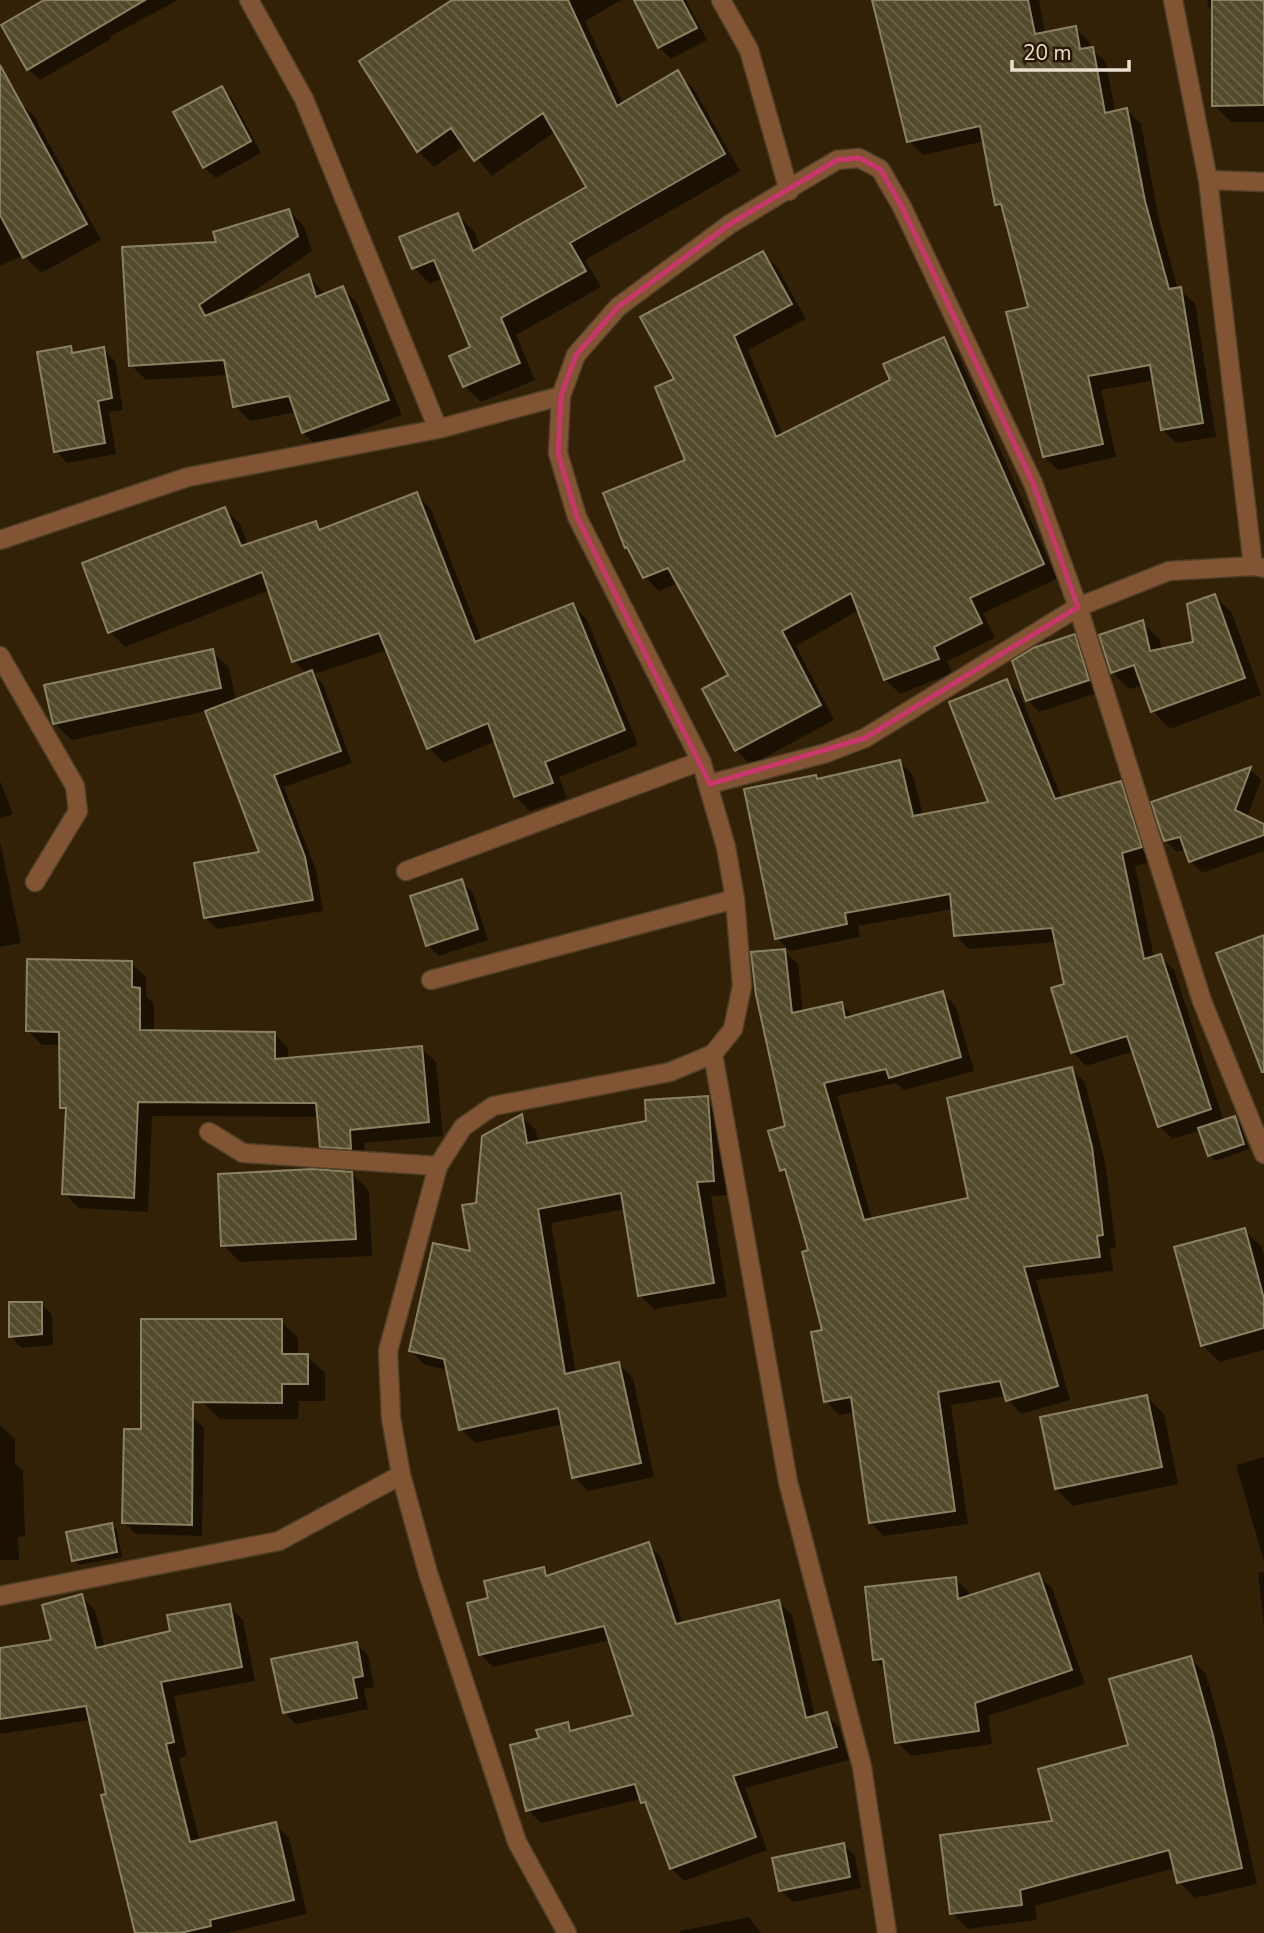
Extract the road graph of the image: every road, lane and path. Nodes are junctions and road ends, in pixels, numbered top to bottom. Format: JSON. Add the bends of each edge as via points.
{"nodes":[{"id":1,"x":249,"y":0,"type":"edge"},
{"id":2,"x":721,"y":0,"type":"edge"},
{"id":3,"x":1173,"y":0,"type":"edge"},
{"id":4,"x":1208,"y":180,"type":"junction"},
{"id":5,"x":1264,"y":182,"type":"edge"},
{"id":6,"x":789,"y":191,"type":"junction"},
{"id":7,"x":561,"y":396,"type":"junction"},
{"id":8,"x":438,"y":429,"type":"junction"},
{"id":9,"x":0,"y":540,"type":"edge"},
{"id":10,"x":1259,"y":567,"type":"edge"},
{"id":11,"x":1078,"y":607,"type":"junction"},
{"id":12,"x":0,"y":656,"type":"edge"},
{"id":13,"x":701,"y":761,"type":"junction"},
{"id":14,"x":710,"y":784,"type":"junction"},
{"id":15,"x":406,"y":871,"type":"dead end"},
{"id":16,"x":35,"y":882,"type":"dead end"},
{"id":17,"x":735,"y":899,"type":"junction"},
{"id":18,"x":431,"y":980,"type":"dead end"},
{"id":19,"x":712,"y":1054,"type":"junction"},
{"id":20,"x":209,"y":1132,"type":"dead end"},
{"id":21,"x":1264,"y":1154,"type":"edge"},
{"id":22,"x":438,"y":1166,"type":"junction"},
{"id":23,"x":401,"y":1475,"type":"junction"},
{"id":24,"x":0,"y":1596,"type":"edge"},
{"id":25,"x":567,"y":1933,"type":"edge"},
{"id":26,"x":887,"y":1933,"type":"edge"}],
"edges":[{"from":1,"to":8,"type":"street","via":[[304,99]]},
{"from":2,"to":6,"type":"street","via":[[749,50]]},
{"from":3,"to":4,"type":"street"},
{"from":4,"to":5,"type":"street"},
{"from":4,"to":10,"type":"street"},
{"from":6,"to":7,"type":"street","via":[[730,224],[618,307],[576,355]]},
{"from":6,"to":11,"type":"street","via":[[837,160],[859,158],[880,169],[1032,483]]},
{"from":7,"to":8,"type":"street"},
{"from":7,"to":13,"type":"street","via":[[558,453],[577,517]]},
{"from":8,"to":9,"type":"street","via":[[188,477]]},
{"from":10,"to":11,"type":"street","via":[[1169,571]]},
{"from":11,"to":14,"type":"street","via":[[865,738]]},
{"from":11,"to":21,"type":"street","via":[[1202,1001]]},
{"from":12,"to":16,"type":"street","via":[[75,786],[78,811]]},
{"from":13,"to":14,"type":"street"},
{"from":13,"to":15,"type":"street"},
{"from":14,"to":17,"type":"street"},
{"from":17,"to":18,"type":"street"},
{"from":17,"to":19,"type":"street","via":[[741,986],[733,1028]]},
{"from":19,"to":22,"type":"street","via":[[670,1072],[493,1107],[463,1127]]},
{"from":19,"to":26,"type":"street","via":[[788,1482],[862,1767]]},
{"from":20,"to":22,"type":"street","via":[[243,1153]]},
{"from":22,"to":23,"type":"street","via":[[388,1351],[391,1418]]},
{"from":23,"to":24,"type":"street","via":[[279,1541]]},
{"from":23,"to":25,"type":"street","via":[[428,1573],[517,1842]]}]}
